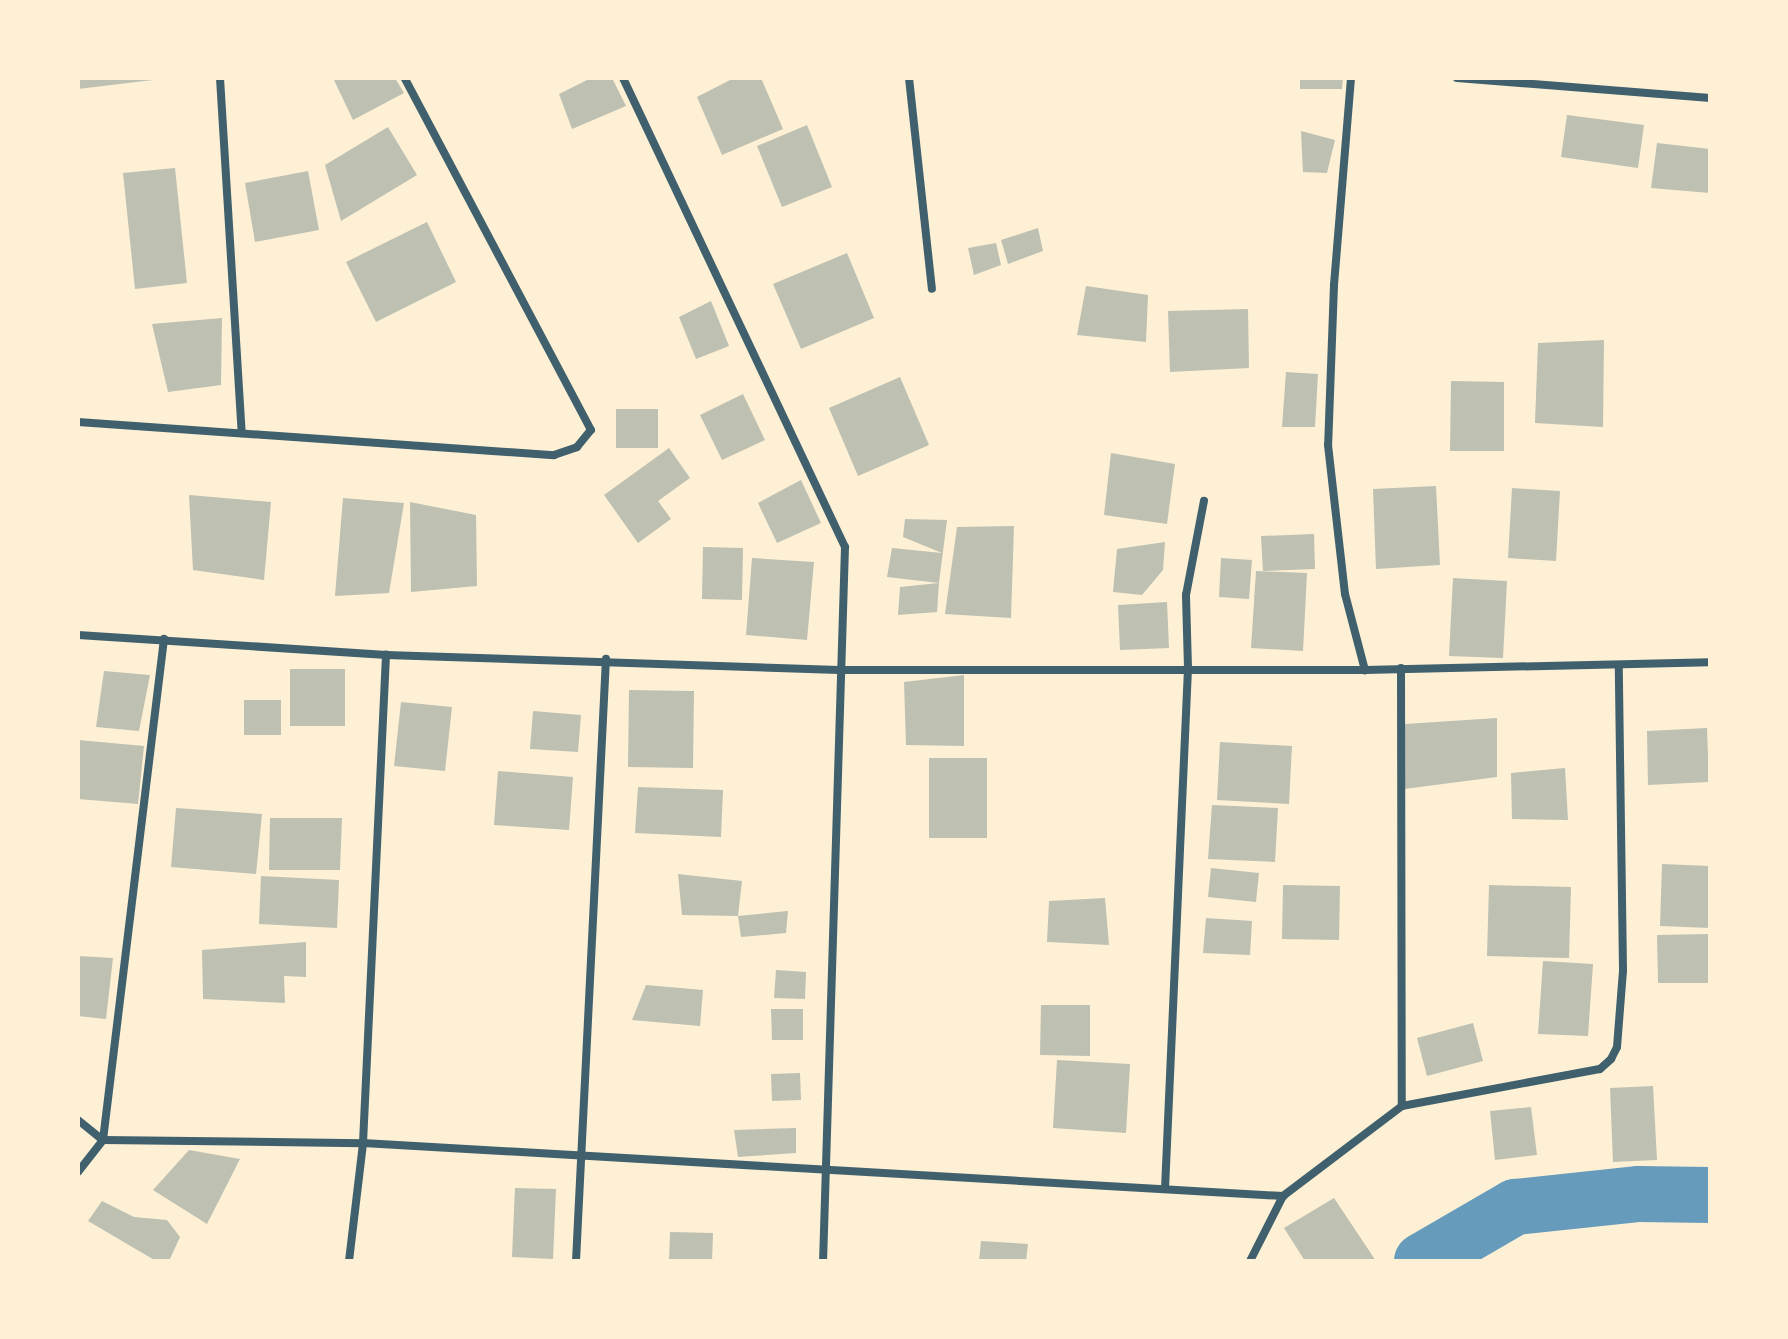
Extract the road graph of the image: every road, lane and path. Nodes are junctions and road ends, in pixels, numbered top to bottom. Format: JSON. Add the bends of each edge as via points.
{"nodes":[{"id":1,"x":220,"y":78,"type":"edge"},
{"id":2,"x":405,"y":78,"type":"edge"},
{"id":3,"x":623,"y":78,"type":"edge"},
{"id":4,"x":909,"y":78,"type":"edge"},
{"id":5,"x":1351,"y":78,"type":"edge"},
{"id":6,"x":1457,"y":78,"type":"edge"},
{"id":7,"x":1710,"y":98,"type":"edge"},
{"id":8,"x":932,"y":289,"type":"dead end"},
{"id":9,"x":78,"y":422,"type":"edge"},
{"id":10,"x":242,"y":433,"type":"junction"},
{"id":11,"x":1204,"y":501,"type":"dead end"},
{"id":12,"x":78,"y":635,"type":"edge"},
{"id":13,"x":164,"y":639,"type":"junction"},
{"id":14,"x":386,"y":655,"type":"junction"},
{"id":15,"x":606,"y":659,"type":"junction"},
{"id":16,"x":1710,"y":662,"type":"edge"},
{"id":17,"x":1619,"y":667,"type":"junction"},
{"id":18,"x":1188,"y":668,"type":"junction"},
{"id":19,"x":1401,"y":668,"type":"junction"},
{"id":20,"x":839,"y":670,"type":"junction"},
{"id":21,"x":1365,"y":670,"type":"junction"},
{"id":22,"x":1402,"y":1106,"type":"junction"},
{"id":23,"x":78,"y":1120,"type":"edge"},
{"id":24,"x":103,"y":1140,"type":"junction"},
{"id":25,"x":363,"y":1143,"type":"junction"},
{"id":26,"x":579,"y":1156,"type":"junction"},
{"id":27,"x":825,"y":1170,"type":"junction"},
{"id":28,"x":78,"y":1172,"type":"edge"},
{"id":29,"x":1165,"y":1189,"type":"junction"},
{"id":30,"x":1283,"y":1196,"type":"junction"},
{"id":31,"x":349,"y":1261,"type":"edge"},
{"id":32,"x":576,"y":1261,"type":"edge"},
{"id":33,"x":823,"y":1261,"type":"edge"},
{"id":34,"x":1250,"y":1261,"type":"edge"}],
"edges":[{"from":1,"to":10,"type":"street"},
{"from":2,"to":10,"type":"street","via":[[591,430],[577,447],[554,455]]},
{"from":3,"to":20,"type":"street","via":[[845,547]]},
{"from":4,"to":8,"type":"street"},
{"from":5,"to":21,"type":"street","via":[[1334,285],[1328,445],[1343,581]]},
{"from":6,"to":7,"type":"street"},
{"from":9,"to":10,"type":"street"},
{"from":11,"to":18,"type":"street","via":[[1186,595]]},
{"from":12,"to":13,"type":"street"},
{"from":13,"to":14,"type":"street"},
{"from":13,"to":24,"type":"street"},
{"from":14,"to":15,"type":"street"},
{"from":14,"to":25,"type":"street"},
{"from":15,"to":20,"type":"street"},
{"from":15,"to":26,"type":"street"},
{"from":16,"to":17,"type":"street"},
{"from":17,"to":19,"type":"street"},
{"from":17,"to":22,"type":"street","via":[[1623,970],[1617,1047],[1600,1069]]},
{"from":18,"to":20,"type":"street"},
{"from":18,"to":21,"type":"street"},
{"from":18,"to":29,"type":"street"},
{"from":19,"to":21,"type":"street"},
{"from":19,"to":22,"type":"street"},
{"from":20,"to":27,"type":"street"},
{"from":22,"to":30,"type":"street"},
{"from":23,"to":24,"type":"street"},
{"from":24,"to":25,"type":"street"},
{"from":24,"to":28,"type":"street"},
{"from":25,"to":26,"type":"street"},
{"from":25,"to":31,"type":"street"},
{"from":26,"to":27,"type":"street"},
{"from":26,"to":32,"type":"street"},
{"from":27,"to":29,"type":"street"},
{"from":27,"to":33,"type":"street"},
{"from":29,"to":30,"type":"street"},
{"from":30,"to":34,"type":"street"}]}
